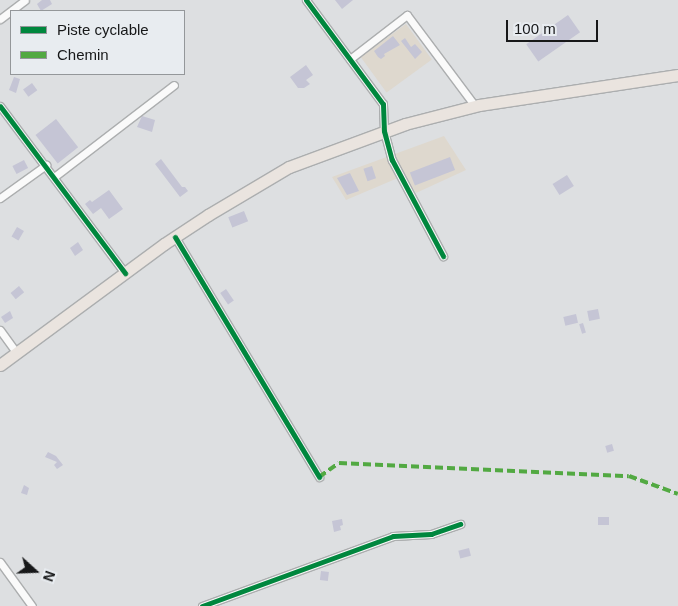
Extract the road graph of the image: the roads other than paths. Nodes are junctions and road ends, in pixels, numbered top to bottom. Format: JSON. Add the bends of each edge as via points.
{"nodes":[{"id":1,"x":10,"y":0,"type":"edge"},
{"id":2,"x":25,"y":0,"type":"edge"},
{"id":3,"x":306,"y":0,"type":"edge"},
{"id":4,"x":15,"y":7,"type":"junction"},
{"id":5,"x":11,"y":10,"type":"edge"},
{"id":6,"x":10,"y":11,"type":"edge"},
{"id":7,"x":0,"y":19,"type":"edge"},
{"id":8,"x":350,"y":59,"type":"junction"},
{"id":9,"x":678,"y":74,"type":"edge"},
{"id":10,"x":174,"y":85,"type":"dead end"},
{"id":11,"x":0,"y":106,"type":"edge"},
{"id":12,"x":475,"y":106,"type":"junction"},
{"id":13,"x":384,"y":131,"type":"junction"},
{"id":14,"x":46,"y":165,"type":"junction"},
{"id":15,"x":54,"y":177,"type":"junction"},
{"id":16,"x":0,"y":198,"type":"edge"},
{"id":17,"x":175,"y":237,"type":"junction"},
{"id":18,"x":443,"y":256,"type":"dead end"},
{"id":19,"x":125,"y":273,"type":"junction"},
{"id":20,"x":0,"y":330,"type":"edge"},
{"id":21,"x":16,"y":353,"type":"junction"},
{"id":22,"x":0,"y":365,"type":"edge"},
{"id":23,"x":319,"y":477,"type":"dead end"},
{"id":24,"x":460,"y":524,"type":"dead end"},
{"id":25,"x":0,"y":562,"type":"edge"},
{"id":26,"x":28,"y":605,"type":"edge"},
{"id":27,"x":202,"y":606,"type":"edge"}],
"edges":[{"from":1,"to":4,"type":"street"},
{"from":2,"to":4,"type":"street"},
{"from":3,"to":8,"type":"street"},
{"from":4,"to":5,"type":"street"},
{"from":6,"to":7,"type":"street"},
{"from":8,"to":12,"type":"street","via":[[407,15]]},
{"from":8,"to":13,"type":"street","via":[[383,104]]},
{"from":9,"to":12,"type":"highway"},
{"from":10,"to":15,"type":"street"},
{"from":11,"to":14,"type":"street"},
{"from":12,"to":13,"type":"highway"},
{"from":13,"to":17,"type":"highway","via":[[290,167]]},
{"from":13,"to":18,"type":"street","via":[[392,160]]},
{"from":14,"to":15,"type":"street"},
{"from":14,"to":16,"type":"street"},
{"from":15,"to":19,"type":"street"},
{"from":17,"to":19,"type":"highway"},
{"from":17,"to":23,"type":"street"},
{"from":19,"to":21,"type":"highway"},
{"from":20,"to":21,"type":"street"},
{"from":21,"to":22,"type":"highway"},
{"from":24,"to":27,"type":"street","via":[[431,534],[393,536]]},
{"from":25,"to":26,"type":"street"}]}
